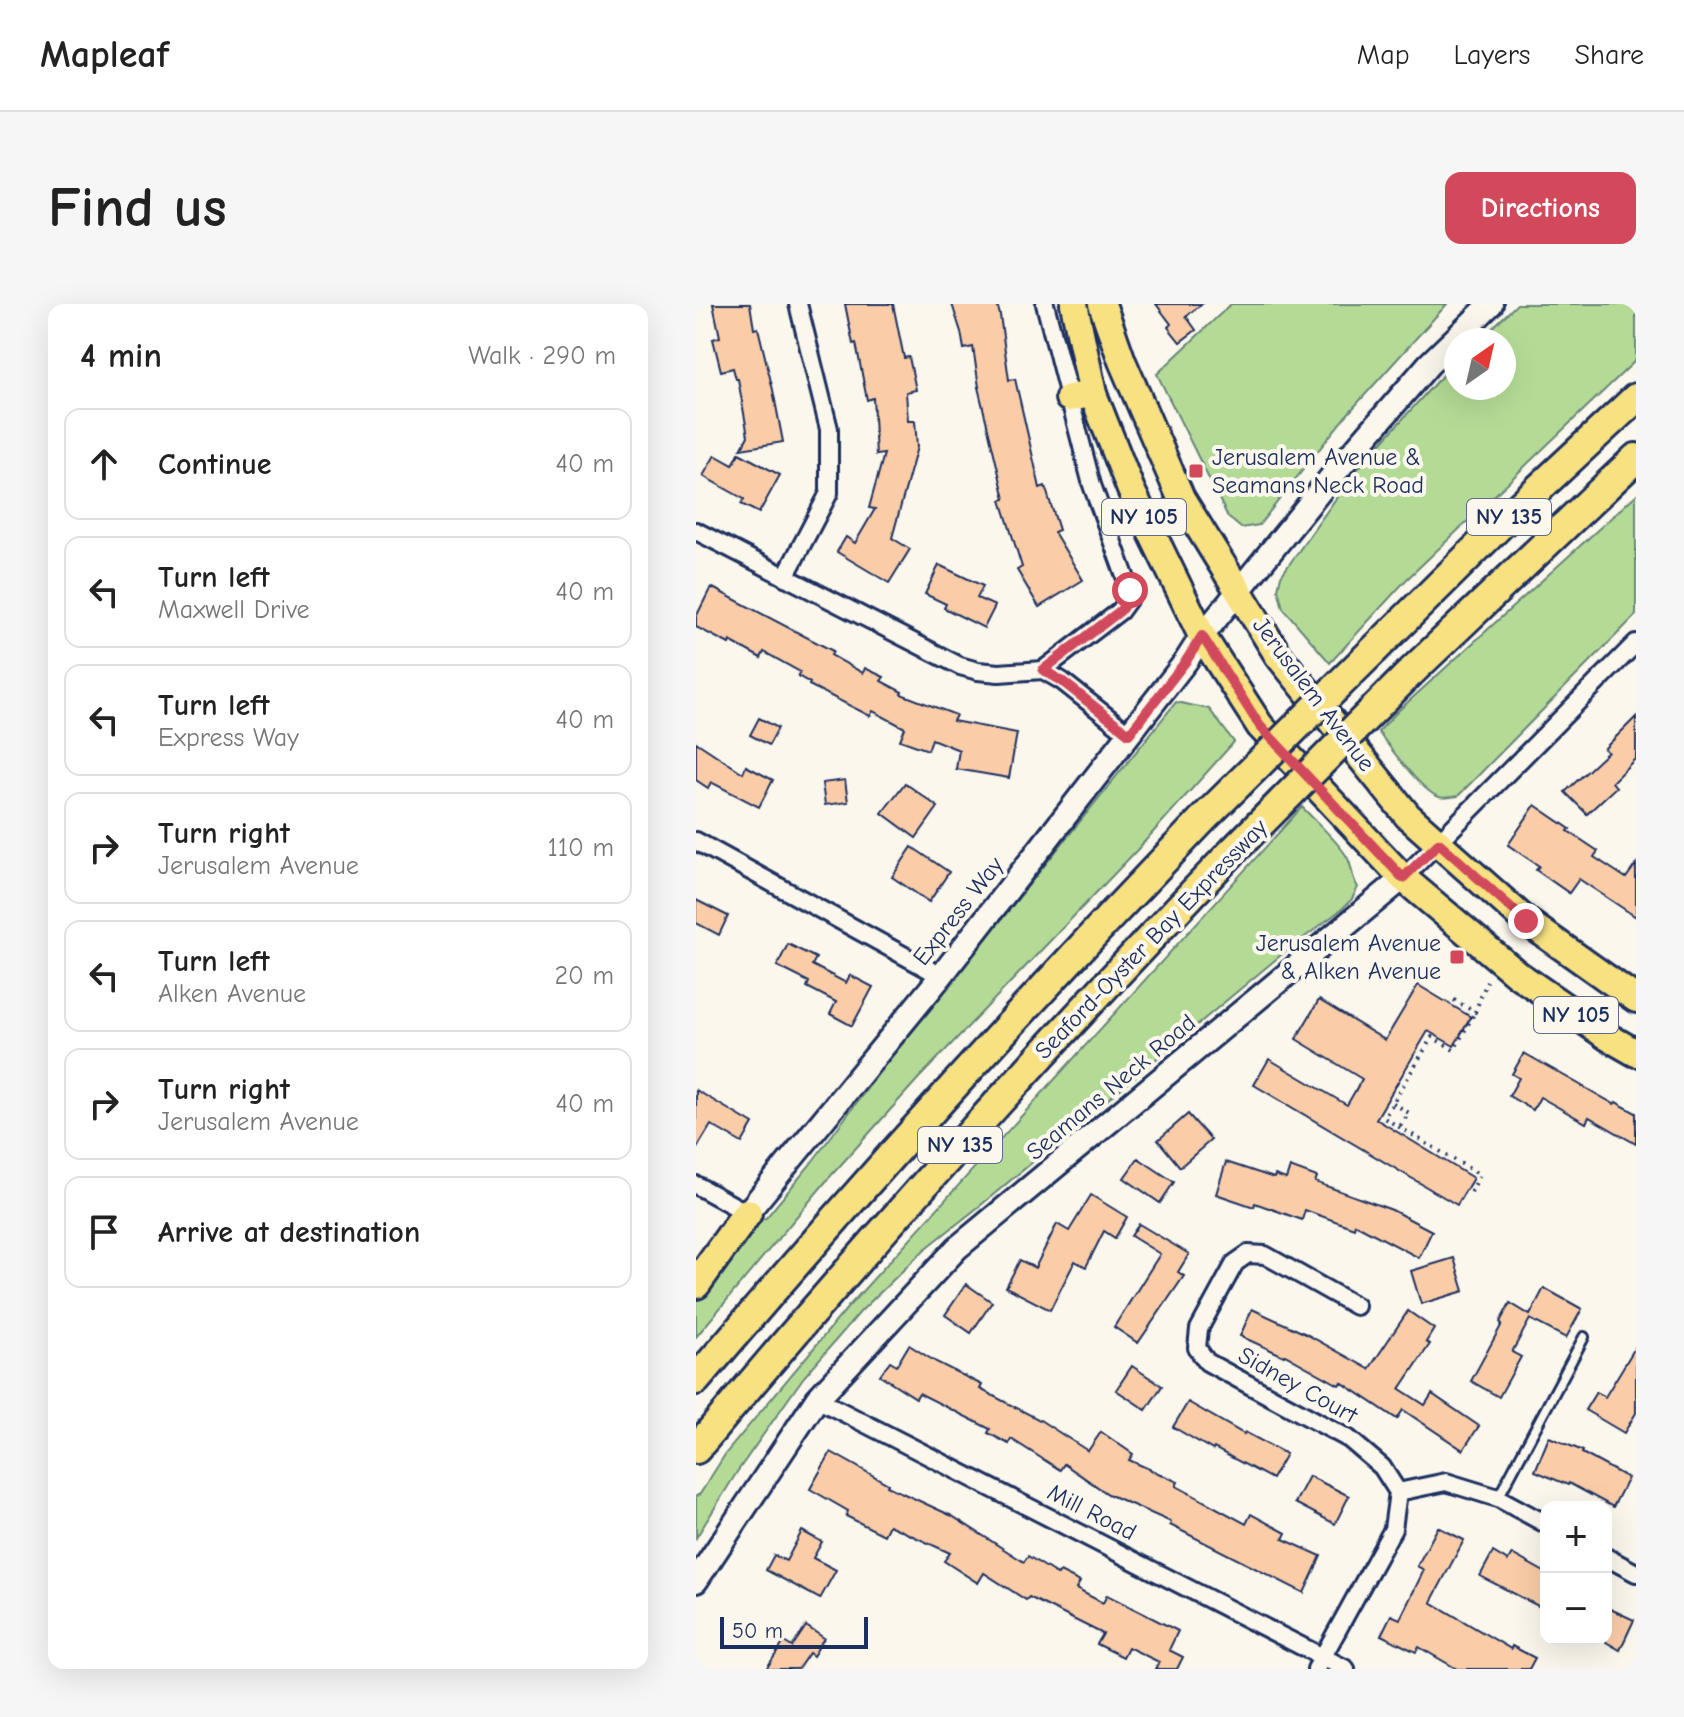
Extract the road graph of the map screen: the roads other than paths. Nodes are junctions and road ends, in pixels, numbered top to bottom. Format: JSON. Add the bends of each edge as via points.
{"nodes":[{"id":1,"x":798,"y":304,"type":"edge"},
{"id":2,"x":1045,"y":304,"type":"edge"},
{"id":3,"x":1074,"y":304,"type":"edge"},
{"id":4,"x":1102,"y":304,"type":"edge"},
{"id":5,"x":1491,"y":304,"type":"edge"},
{"id":6,"x":1081,"y":396,"type":"junction"},
{"id":7,"x":1636,"y":398,"type":"edge"},
{"id":8,"x":1636,"y":458,"type":"edge"},
{"id":9,"x":696,"y":531,"type":"edge"},
{"id":10,"x":785,"y":577,"type":"junction"},
{"id":11,"x":1238,"y":592,"type":"junction"},
{"id":12,"x":1202,"y":636,"type":"junction"},
{"id":13,"x":1636,"y":643,"type":"edge"},
{"id":14,"x":1043,"y":670,"type":"junction"},
{"id":15,"x":1129,"y":734,"type":"junction"},
{"id":16,"x":696,"y":841,"type":"edge"},
{"id":17,"x":1439,"y":843,"type":"junction"},
{"id":18,"x":1403,"y":878,"type":"junction"},
{"id":19,"x":941,"y":976,"type":"junction"},
{"id":20,"x":1636,"y":999,"type":"edge"},
{"id":21,"x":1636,"y":1053,"type":"edge"},
{"id":22,"x":696,"y":1185,"type":"edge"},
{"id":23,"x":747,"y":1213,"type":"junction"},
{"id":24,"x":696,"y":1284,"type":"edge"},
{"id":25,"x":1356,"y":1306,"type":"dead end"},
{"id":26,"x":1584,"y":1337,"type":"dead end"},
{"id":27,"x":696,"y":1380,"type":"edge"},
{"id":28,"x":817,"y":1399,"type":"junction"},
{"id":29,"x":696,"y":1449,"type":"edge"},
{"id":30,"x":1398,"y":1492,"type":"junction"},
{"id":31,"x":1498,"y":1498,"type":"junction"},
{"id":32,"x":1540,"y":1521,"type":"edge"},
{"id":33,"x":1612,"y":1559,"type":"edge"},
{"id":34,"x":1634,"y":1566,"type":"edge"},
{"id":35,"x":696,"y":1581,"type":"edge"},
{"id":36,"x":1319,"y":1663,"type":"edge"},
{"id":37,"x":1346,"y":1669,"type":"edge"}],
"edges":[{"from":1,"to":10,"type":"street","via":[[829,429],[829,493]]},
{"from":2,"to":6,"type":"street"},
{"from":3,"to":6,"type":"main road","number":"NY 105"},
{"from":4,"to":11,"type":"main road","name":"Jerusalem Avenue","number":"NY 105","via":[[1181,498]]},
{"from":5,"to":11,"type":"main road","via":[[1420,375]]},
{"from":6,"to":12,"type":"main road","number":"NY 105"},
{"from":6,"to":14,"type":"street","via":[[1092,485],[1130,590],[1120,611]]},
{"from":7,"to":27,"type":"highway","name":"Seaford-Oyster Bay Expressway","number":"NY 135","bridge":true,"via":[[1202,820],[1000,1033]]},
{"from":8,"to":29,"type":"highway","name":"Seaford-Oyster Bay Expressway","number":"NY 135","bridge":true,"via":[[1234,850],[1023,1074]]},
{"from":9,"to":10,"type":"street"},
{"from":10,"to":14,"type":"street","via":[[960,666],[999,673]]},
{"from":11,"to":12,"type":"main road"},
{"from":11,"to":17,"type":"main road","name":"Jerusalem Avenue","number":"NY 105","via":[[1278,655],[1408,816]]},
{"from":12,"to":15,"type":"main road","name":"Express Way"},
{"from":12,"to":18,"type":"main road","number":"NY 105","via":[[1260,726]]},
{"from":13,"to":17,"type":"street"},
{"from":14,"to":15,"type":"street"},
{"from":15,"to":19,"type":"main road","name":"Express Way"},
{"from":16,"to":19,"type":"street"},
{"from":17,"to":18,"type":"street"},
{"from":17,"to":20,"type":"main road","name":"Jerusalem Avenue","number":"NY 105","via":[[1526,921]]},
{"from":18,"to":21,"type":"main road","number":"NY 105","via":[[1517,974]]},
{"from":18,"to":28,"type":"main road","name":"Seamans Neck Road","via":[[957,1248]]},
{"from":19,"to":23,"type":"main road","name":"Express Way"},
{"from":22,"to":23,"type":"street"},
{"from":23,"to":24,"type":"highway"},
{"from":25,"to":30,"type":"street","name":"Sidney Court","via":[[1265,1255],[1248,1254],[1235,1263],[1199,1329],[1197,1348],[1207,1362],[1349,1439],[1382,1467]]},
{"from":26,"to":31,"type":"lane"},
{"from":28,"to":35,"type":"main road","name":"Seamans Neck Road"},
{"from":28,"to":36,"type":"street","name":"Mill Road"},
{"from":30,"to":31,"type":"street","via":[[1446,1482]]},
{"from":30,"to":36,"type":"street","via":[[1393,1529]]},
{"from":31,"to":32,"type":"street"},
{"from":33,"to":34,"type":"street"},
{"from":36,"to":37,"type":"street","name":"Mill Road"}]}
